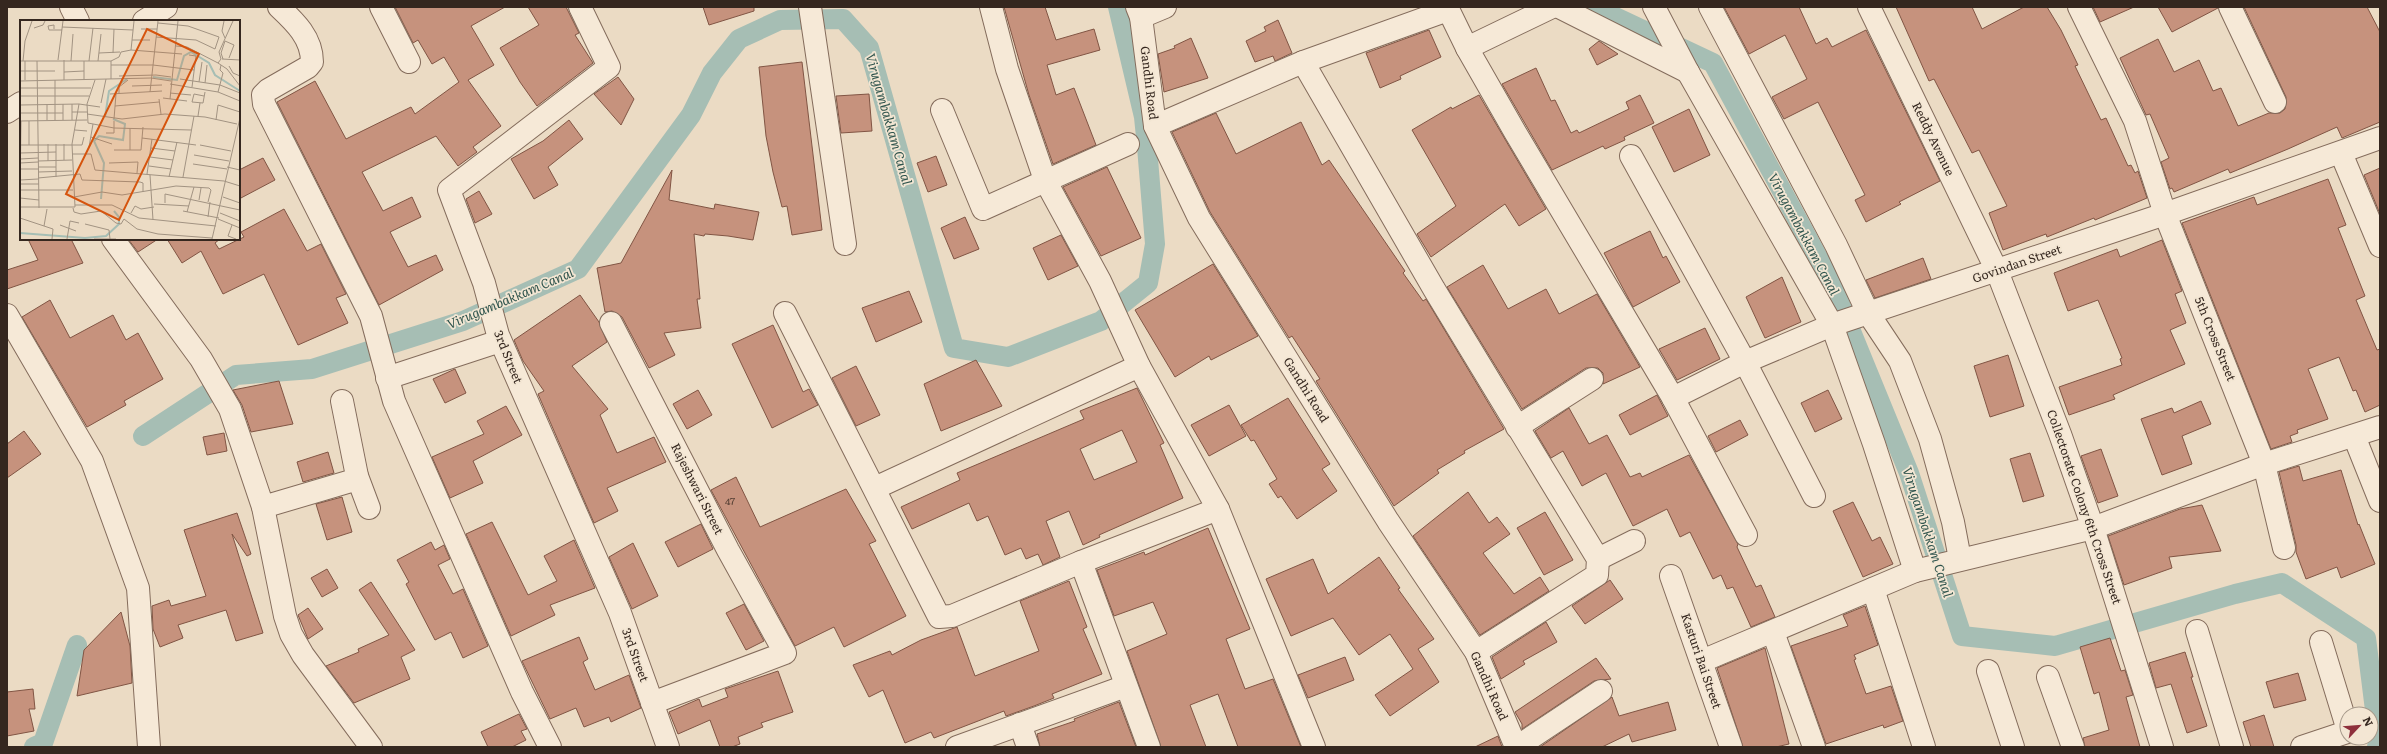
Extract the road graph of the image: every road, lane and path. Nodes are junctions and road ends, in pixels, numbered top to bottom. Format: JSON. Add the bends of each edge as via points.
{"nodes":[{"id":1,"x":70,"y":7,"type":"edge"},
{"id":2,"x":166,"y":7,"type":"edge"},
{"id":3,"x":279,"y":7,"type":"edge"},
{"id":4,"x":381,"y":7,"type":"edge"},
{"id":5,"x":580,"y":7,"type":"edge"},
{"id":6,"x":810,"y":7,"type":"edge"},
{"id":7,"x":991,"y":7,"type":"edge"},
{"id":8,"x":1165,"y":7,"type":"edge"},
{"id":9,"x":1552,"y":7,"type":"edge"},
{"id":10,"x":1559,"y":7,"type":"edge"},
{"id":11,"x":1710,"y":7,"type":"edge"},
{"id":12,"x":1869,"y":7,"type":"edge"},
{"id":13,"x":2079,"y":7,"type":"edge"},
{"id":14,"x":2230,"y":7,"type":"edge"},
{"id":15,"x":1448,"y":9,"type":"edge"},
{"id":16,"x":1655,"y":9,"type":"edge"},
{"id":17,"x":1139,"y":12,"type":"edge"},
{"id":18,"x":77,"y":20,"type":"edge"},
{"id":19,"x":146,"y":20,"type":"edge"},
{"id":20,"x":1467,"y":48,"type":"junction"},
{"id":21,"x":409,"y":62,"type":"dead end"},
{"id":22,"x":1303,"y":62,"type":"junction"},
{"id":23,"x":1688,"y":72,"type":"junction"},
{"id":24,"x":2275,"y":102,"type":"dead end"},
{"id":25,"x":942,"y":110,"type":"dead end"},
{"id":26,"x":1155,"y":126,"type":"junction"},
{"id":27,"x":2380,"y":138,"type":"edge"},
{"id":28,"x":1128,"y":144,"type":"dead end"},
{"id":29,"x":2341,"y":153,"type":"junction"},
{"id":30,"x":1631,"y":156,"type":"dead end"},
{"id":31,"x":1044,"y":180,"type":"junction"},
{"id":32,"x":2165,"y":214,"type":"junction"},
{"id":33,"x":114,"y":240,"type":"edge"},
{"id":34,"x":845,"y":244,"type":"dead end"},
{"id":35,"x":2380,"y":246,"type":"edge"},
{"id":36,"x":1997,"y":271,"type":"junction"},
{"id":37,"x":785,"y":313,"type":"dead end"},
{"id":38,"x":1868,"y":313,"type":"junction"},
{"id":39,"x":7,"y":314,"type":"edge"},
{"id":40,"x":611,"y":323,"type":"dead end"},
{"id":41,"x":1832,"y":325,"type":"junction"},
{"id":42,"x":499,"y":338,"type":"junction"},
{"id":43,"x":1745,"y":362,"type":"junction"},
{"id":44,"x":1139,"y":366,"type":"junction"},
{"id":45,"x":385,"y":371,"type":"junction"},
{"id":46,"x":1592,"y":378,"type":"dead end"},
{"id":47,"x":1673,"y":398,"type":"junction"},
{"id":48,"x":342,"y":401,"type":"dead end"},
{"id":49,"x":1517,"y":426,"type":"junction"},
{"id":50,"x":2380,"y":427,"type":"edge"},
{"id":51,"x":2354,"y":436,"type":"junction"},
{"id":52,"x":2264,"y":464,"type":"junction"},
{"id":53,"x":357,"y":476,"type":"junction"},
{"id":54,"x":875,"y":488,"type":"junction"},
{"id":55,"x":1814,"y":496,"type":"dead end"},
{"id":56,"x":2380,"y":501,"type":"edge"},
{"id":57,"x":263,"y":507,"type":"junction"},
{"id":58,"x":369,"y":508,"type":"dead end"},
{"id":59,"x":1218,"y":510,"type":"junction"},
{"id":60,"x":2093,"y":528,"type":"junction"},
{"id":61,"x":1746,"y":535,"type":"dead end"},
{"id":62,"x":1634,"y":541,"type":"dead end"},
{"id":63,"x":2284,"y":548,"type":"dead end"},
{"id":64,"x":1598,"y":559,"type":"junction"},
{"id":65,"x":1960,"y":559,"type":"junction"},
{"id":66,"x":1081,"y":562,"type":"junction"},
{"id":67,"x":1915,"y":571,"type":"junction"},
{"id":68,"x":1670,"y":576,"type":"dead end"},
{"id":69,"x":1872,"y":589,"type":"junction"},
{"id":70,"x":2197,"y":631,"type":"dead end"},
{"id":71,"x":1773,"y":632,"type":"junction"},
{"id":72,"x":2321,"y":642,"type":"dead end"},
{"id":73,"x":1476,"y":652,"type":"junction"},
{"id":74,"x":1702,"y":661,"type":"junction"},
{"id":75,"x":1988,"y":671,"type":"dead end"},
{"id":76,"x":2048,"y":677,"type":"dead end"},
{"id":77,"x":1126,"y":686,"type":"junction"},
{"id":78,"x":1602,"y":691,"type":"dead end"},
{"id":79,"x":652,"y":703,"type":"junction"},
{"id":80,"x":2341,"y":706,"type":"edge"},
{"id":81,"x":1020,"y":724,"type":"junction"},
{"id":82,"x":2339,"y":735,"type":"edge"},
{"id":83,"x":149,"y":747,"type":"edge"},
{"id":84,"x":371,"y":747,"type":"edge"},
{"id":85,"x":550,"y":747,"type":"edge"},
{"id":86,"x":668,"y":747,"type":"edge"},
{"id":87,"x":957,"y":747,"type":"edge"},
{"id":88,"x":1028,"y":747,"type":"edge"},
{"id":89,"x":1149,"y":747,"type":"edge"},
{"id":90,"x":1314,"y":747,"type":"edge"},
{"id":91,"x":1517,"y":747,"type":"edge"},
{"id":92,"x":1731,"y":747,"type":"edge"},
{"id":93,"x":1814,"y":747,"type":"edge"},
{"id":94,"x":1924,"y":747,"type":"edge"},
{"id":95,"x":2013,"y":747,"type":"edge"},
{"id":96,"x":2073,"y":747,"type":"edge"},
{"id":97,"x":2162,"y":747,"type":"edge"},
{"id":98,"x":2232,"y":747,"type":"edge"},
{"id":99,"x":2302,"y":747,"type":"edge"}],
"edges":[{"from":1,"to":18,"type":"street"},
{"from":2,"to":19,"type":"street"},
{"from":3,"to":45,"type":"street","via":[[296,23],[310,44],[312,62],[308,67],[268,90],[263,95],[264,104],[370,316]]},
{"from":4,"to":21,"type":"street"},
{"from":5,"to":42,"type":"street","name":"3rd Street","via":[[610,67],[449,190],[484,283]]},
{"from":6,"to":34,"type":"street"},
{"from":7,"to":31,"type":"street","via":[[1007,70]]},
{"from":8,"to":17,"type":"street"},
{"from":9,"to":20,"type":"street"},
{"from":10,"to":23,"type":"street"},
{"from":11,"to":38,"type":"street","via":[[1836,245]]},
{"from":12,"to":36,"type":"street","name":"Reddy Avenue"},
{"from":13,"to":32,"type":"street","name":"5th Cross Street","via":[[2135,121]]},
{"from":14,"to":24,"type":"street"},
{"from":15,"to":20,"type":"street"},
{"from":15,"to":22,"type":"street"},
{"from":16,"to":23,"type":"street"},
{"from":17,"to":26,"type":"street","name":"Gandhi Road"},
{"from":20,"to":47,"type":"street"},
{"from":22,"to":26,"type":"street"},
{"from":22,"to":49,"type":"street","via":[[1434,289]]},
{"from":23,"to":41,"type":"street"},
{"from":25,"to":31,"type":"street","via":[[983,209]]},
{"from":26,"to":73,"type":"street","name":"Gandhi Road","via":[[1199,218],[1388,521]]},
{"from":27,"to":29,"type":"street","name":"Govindan Street"},
{"from":28,"to":31,"type":"street"},
{"from":29,"to":32,"type":"street","name":"Govindan Street"},
{"from":29,"to":35,"type":"street"},
{"from":30,"to":43,"type":"street"},
{"from":31,"to":44,"type":"street","via":[[1100,281]]},
{"from":32,"to":36,"type":"street","name":"Govindan Street"},
{"from":32,"to":52,"type":"street","name":"5th Cross Street"},
{"from":33,"to":57,"type":"street","via":[[201,359],[230,409]]},
{"from":36,"to":38,"type":"street","name":"Govindan Street"},
{"from":36,"to":60,"type":"street","name":"Collectorate Colony 6th Cross Street"},
{"from":37,"to":54,"type":"street"},
{"from":38,"to":41,"type":"street","name":"Govindan Street"},
{"from":38,"to":65,"type":"street","via":[[1900,361],[1930,439],[1953,522]]},
{"from":39,"to":83,"type":"street","via":[[92,462],[138,588]]},
{"from":40,"to":79,"type":"street","name":"Rajeshwari Street","via":[[728,550],[785,653]]},
{"from":41,"to":43,"type":"street","name":"Govindan Street"},
{"from":41,"to":67,"type":"street"},
{"from":42,"to":45,"type":"street"},
{"from":42,"to":79,"type":"street","name":"3rd Street","via":[[620,614]]},
{"from":43,"to":47,"type":"street","name":"Govindan Street"},
{"from":43,"to":55,"type":"street"},
{"from":44,"to":54,"type":"street"},
{"from":44,"to":59,"type":"street"},
{"from":45,"to":85,"type":"street","via":[[394,401],[493,627]]},
{"from":46,"to":49,"type":"street"},
{"from":47,"to":61,"type":"street"},
{"from":48,"to":53,"type":"street"},
{"from":49,"to":64,"type":"street"},
{"from":50,"to":51,"type":"street"},
{"from":51,"to":52,"type":"street"},
{"from":51,"to":56,"type":"street"},
{"from":52,"to":60,"type":"street"},
{"from":52,"to":63,"type":"street","name":"5th Cross Street"},
{"from":53,"to":57,"type":"street","via":[[351,481]]},
{"from":53,"to":58,"type":"street"},
{"from":54,"to":66,"type":"street","via":[[939,617],[952,616]]},
{"from":57,"to":84,"type":"street","via":[[291,634],[303,655]]},
{"from":59,"to":66,"type":"street"},
{"from":59,"to":90,"type":"street"},
{"from":60,"to":65,"type":"street"},
{"from":60,"to":97,"type":"street","name":"Collectorate Colony 6th Cross Street"},
{"from":62,"to":64,"type":"street"},
{"from":64,"to":73,"type":"street","via":[[1597,575]]},
{"from":65,"to":67,"type":"street"},
{"from":66,"to":77,"type":"street"},
{"from":67,"to":69,"type":"street"},
{"from":68,"to":74,"type":"street","name":"Kasturi Bai Street"},
{"from":69,"to":71,"type":"street"},
{"from":69,"to":94,"type":"street"},
{"from":70,"to":98,"type":"street"},
{"from":71,"to":74,"type":"street"},
{"from":71,"to":93,"type":"street"},
{"from":72,"to":80,"type":"street"},
{"from":73,"to":91,"type":"street","name":"Gandhi Road"},
{"from":74,"to":92,"type":"street","name":"Kasturi Bai Street"},
{"from":75,"to":95,"type":"street"},
{"from":76,"to":96,"type":"street"},
{"from":77,"to":81,"type":"street"},
{"from":77,"to":89,"type":"street"},
{"from":78,"to":91,"type":"street"},
{"from":79,"to":86,"type":"street","name":"3rd Street"},
{"from":81,"to":87,"type":"street"},
{"from":81,"to":88,"type":"street"},
{"from":82,"to":99,"type":"street"}]}
